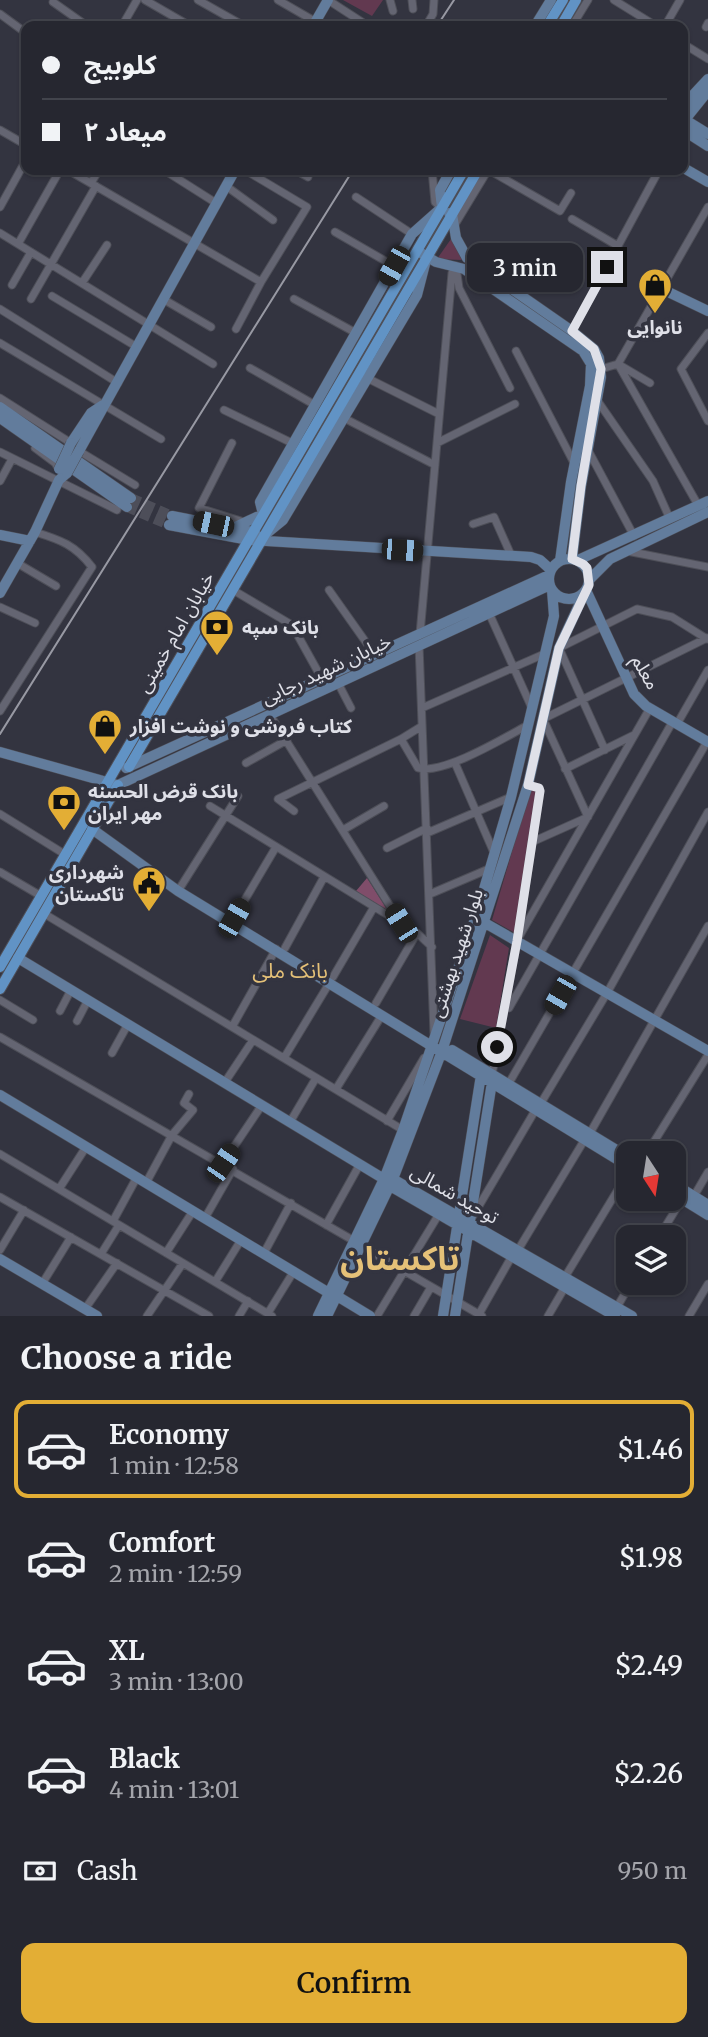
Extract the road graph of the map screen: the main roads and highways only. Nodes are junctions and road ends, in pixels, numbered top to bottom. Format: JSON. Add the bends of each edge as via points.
{"nodes":[{"id":1,"x":562,"y":0,"type":"edge"},
{"id":2,"x":576,"y":0,"type":"edge"},
{"id":3,"x":550,"y":21,"type":"edge"},
{"id":4,"x":564,"y":21,"type":"edge"},
{"id":5,"x":462,"y":175,"type":"edge"},
{"id":6,"x":474,"y":175,"type":"edge"},
{"id":7,"x":447,"y":211,"type":"junction"},
{"id":8,"x":422,"y":254,"type":"junction"},
{"id":9,"x":257,"y":537,"type":"junction"},
{"id":10,"x":189,"y":654,"type":"junction"},
{"id":11,"x":173,"y":680,"type":"junction"},
{"id":12,"x":129,"y":767,"type":"road end"},
{"id":13,"x":113,"y":784,"type":"junction"},
{"id":14,"x":1,"y":963,"type":"edge"},
{"id":15,"x":0,"y":989,"type":"edge"}],
"edges":[{"from":1,"to":3,"type":"main road"},
{"from":2,"to":4,"type":"main road"},
{"from":5,"to":7,"type":"main road","name":"خیابان امام خمینی"},
{"from":6,"to":7,"type":"main road","name":"خیابان امام خمینی"},
{"from":7,"to":8,"type":"main road","name":"خیابان امام خمینی"},
{"from":8,"to":9,"type":"main road","name":"خیابان امام خمینی","via":[[340,416]]},
{"from":8,"to":9,"type":"main road","name":"خیابان امام خمینی","via":[[263,514]]},
{"from":9,"to":10,"type":"main road","name":"خیابان امام خمینی","via":[[233,590]]},
{"from":9,"to":10,"type":"main road","name":"خیابان امام خمینی","via":[[240,554]]},
{"from":10,"to":11,"type":"main road","name":"خیابان امام خمینی"},
{"from":11,"to":12,"type":"main road","name":"خیابان امام خمینی"},
{"from":11,"to":13,"type":"main road","name":"خیابان امام خمینی","via":[[115,769]]},
{"from":13,"to":14,"type":"main road","name":"خیابان امام خمینی"},
{"from":13,"to":15,"type":"main road","name":"خیابان امام خمینی"}]}
